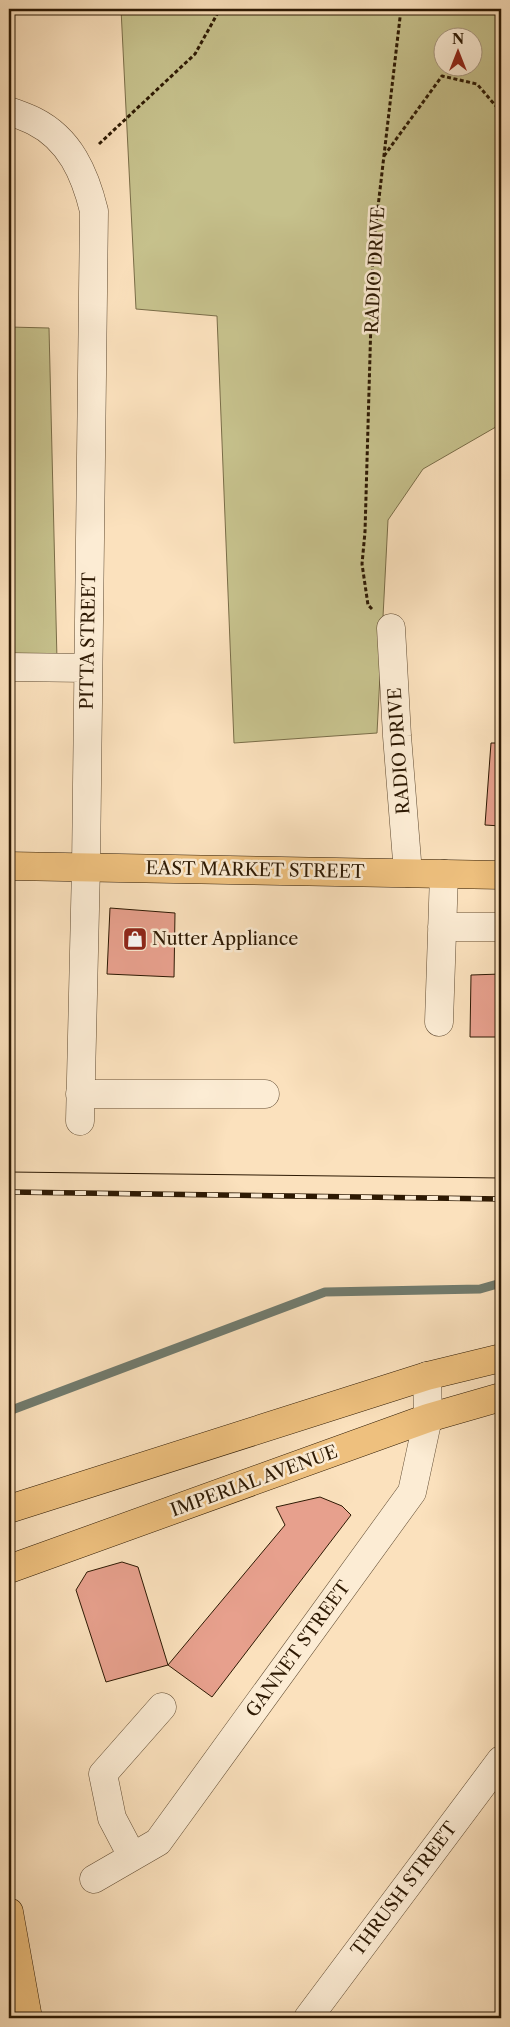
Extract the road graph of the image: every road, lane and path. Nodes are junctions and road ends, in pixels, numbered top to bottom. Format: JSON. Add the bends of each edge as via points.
{"nodes":[{"id":1,"x":220,"y":9,"type":"edge"},
{"id":2,"x":401,"y":9,"type":"edge"},
{"id":3,"x":9,"y":111,"type":"edge"},
{"id":4,"x":501,"y":112,"type":"edge"},
{"id":5,"x":383,"y":157,"type":"junction"},
{"id":6,"x":78,"y":164,"type":"junction"},
{"id":7,"x":391,"y":628,"type":"joint"},
{"id":8,"x":9,"y":667,"type":"edge"},
{"id":9,"x":87,"y":668,"type":"junction"},
{"id":10,"x":9,"y":866,"type":"edge"},
{"id":11,"x":86,"y":867,"type":"junction"},
{"id":12,"x":408,"y":873,"type":"junction"},
{"id":13,"x":444,"y":874,"type":"junction"},
{"id":14,"x":501,"y":875,"type":"edge"},
{"id":15,"x":442,"y":927,"type":"junction"},
{"id":16,"x":501,"y":927,"type":"edge"},
{"id":17,"x":439,"y":1022,"type":"dead end"},
{"id":18,"x":265,"y":1094,"type":"dead end"},
{"id":19,"x":501,"y":1358,"type":"edge"},
{"id":20,"x":427,"y":1376,"type":"junction"},
{"id":21,"x":501,"y":1397,"type":"edge"},
{"id":22,"x":428,"y":1418,"type":"junction"},
{"id":23,"x":9,"y":1509,"type":"edge"},
{"id":24,"x":9,"y":1569,"type":"edge"},
{"id":25,"x":162,"y":1707,"type":"dead end"},
{"id":26,"x":501,"y":1760,"type":"edge"},
{"id":27,"x":132,"y":1856,"type":"junction"},
{"id":28,"x":94,"y":1879,"type":"dead end"},
{"id":29,"x":9,"y":1912,"type":"edge"},
{"id":30,"x":28,"y":2018,"type":"edge"},
{"id":31,"x":308,"y":2018,"type":"edge"}],
"edges":[{"from":1,"to":6,"type":"path","via":[[195,54]]},
{"from":2,"to":5,"type":"path","name":"RADIO DRIVE"},
{"from":3,"to":6,"type":"street","name":"PITTA STREET","via":[[34,121],[57,137]]},
{"from":4,"to":5,"type":"path","via":[[477,84],[442,76]]},
{"from":5,"to":7,"type":"path","name":"RADIO DRIVE","via":[[373,250],[362,564],[368,605]]},
{"from":6,"to":9,"type":"street","name":"PITTA STREET","via":[[94,211]]},
{"from":7,"to":12,"type":"street","name":"RADIO DRIVE"},
{"from":8,"to":9,"type":"street"},
{"from":9,"to":11,"type":"street","name":"PITTA STREET"},
{"from":10,"to":11,"type":"main road","name":"EAST MARKET STREET"},
{"from":11,"to":12,"type":"main road","name":"EAST MARKET STREET"},
{"from":11,"to":18,"type":"street","name":"PITTA STREET","via":[[80,1108]]},
{"from":12,"to":13,"type":"main road","name":"EAST MARKET STREET"},
{"from":13,"to":14,"type":"main road","name":"EAST MARKET STREET"},
{"from":13,"to":15,"type":"street"},
{"from":15,"to":16,"type":"street"},
{"from":15,"to":17,"type":"street"},
{"from":19,"to":20,"type":"main road"},
{"from":20,"to":22,"type":"street","name":"GANNET STREET"},
{"from":20,"to":23,"type":"main road"},
{"from":21,"to":22,"type":"main road","name":"IMPERIAL AVENUE"},
{"from":22,"to":24,"type":"main road","name":"IMPERIAL AVENUE"},
{"from":22,"to":27,"type":"street","name":"GANNET STREET","via":[[412,1492],[158,1842]]},
{"from":25,"to":27,"type":"street","via":[[103,1774],[112,1818]]},
{"from":26,"to":31,"type":"street","name":"THRUSH STREET"},
{"from":27,"to":28,"type":"street","name":"GANNET STREET"},
{"from":29,"to":30,"type":"main road"}]}
